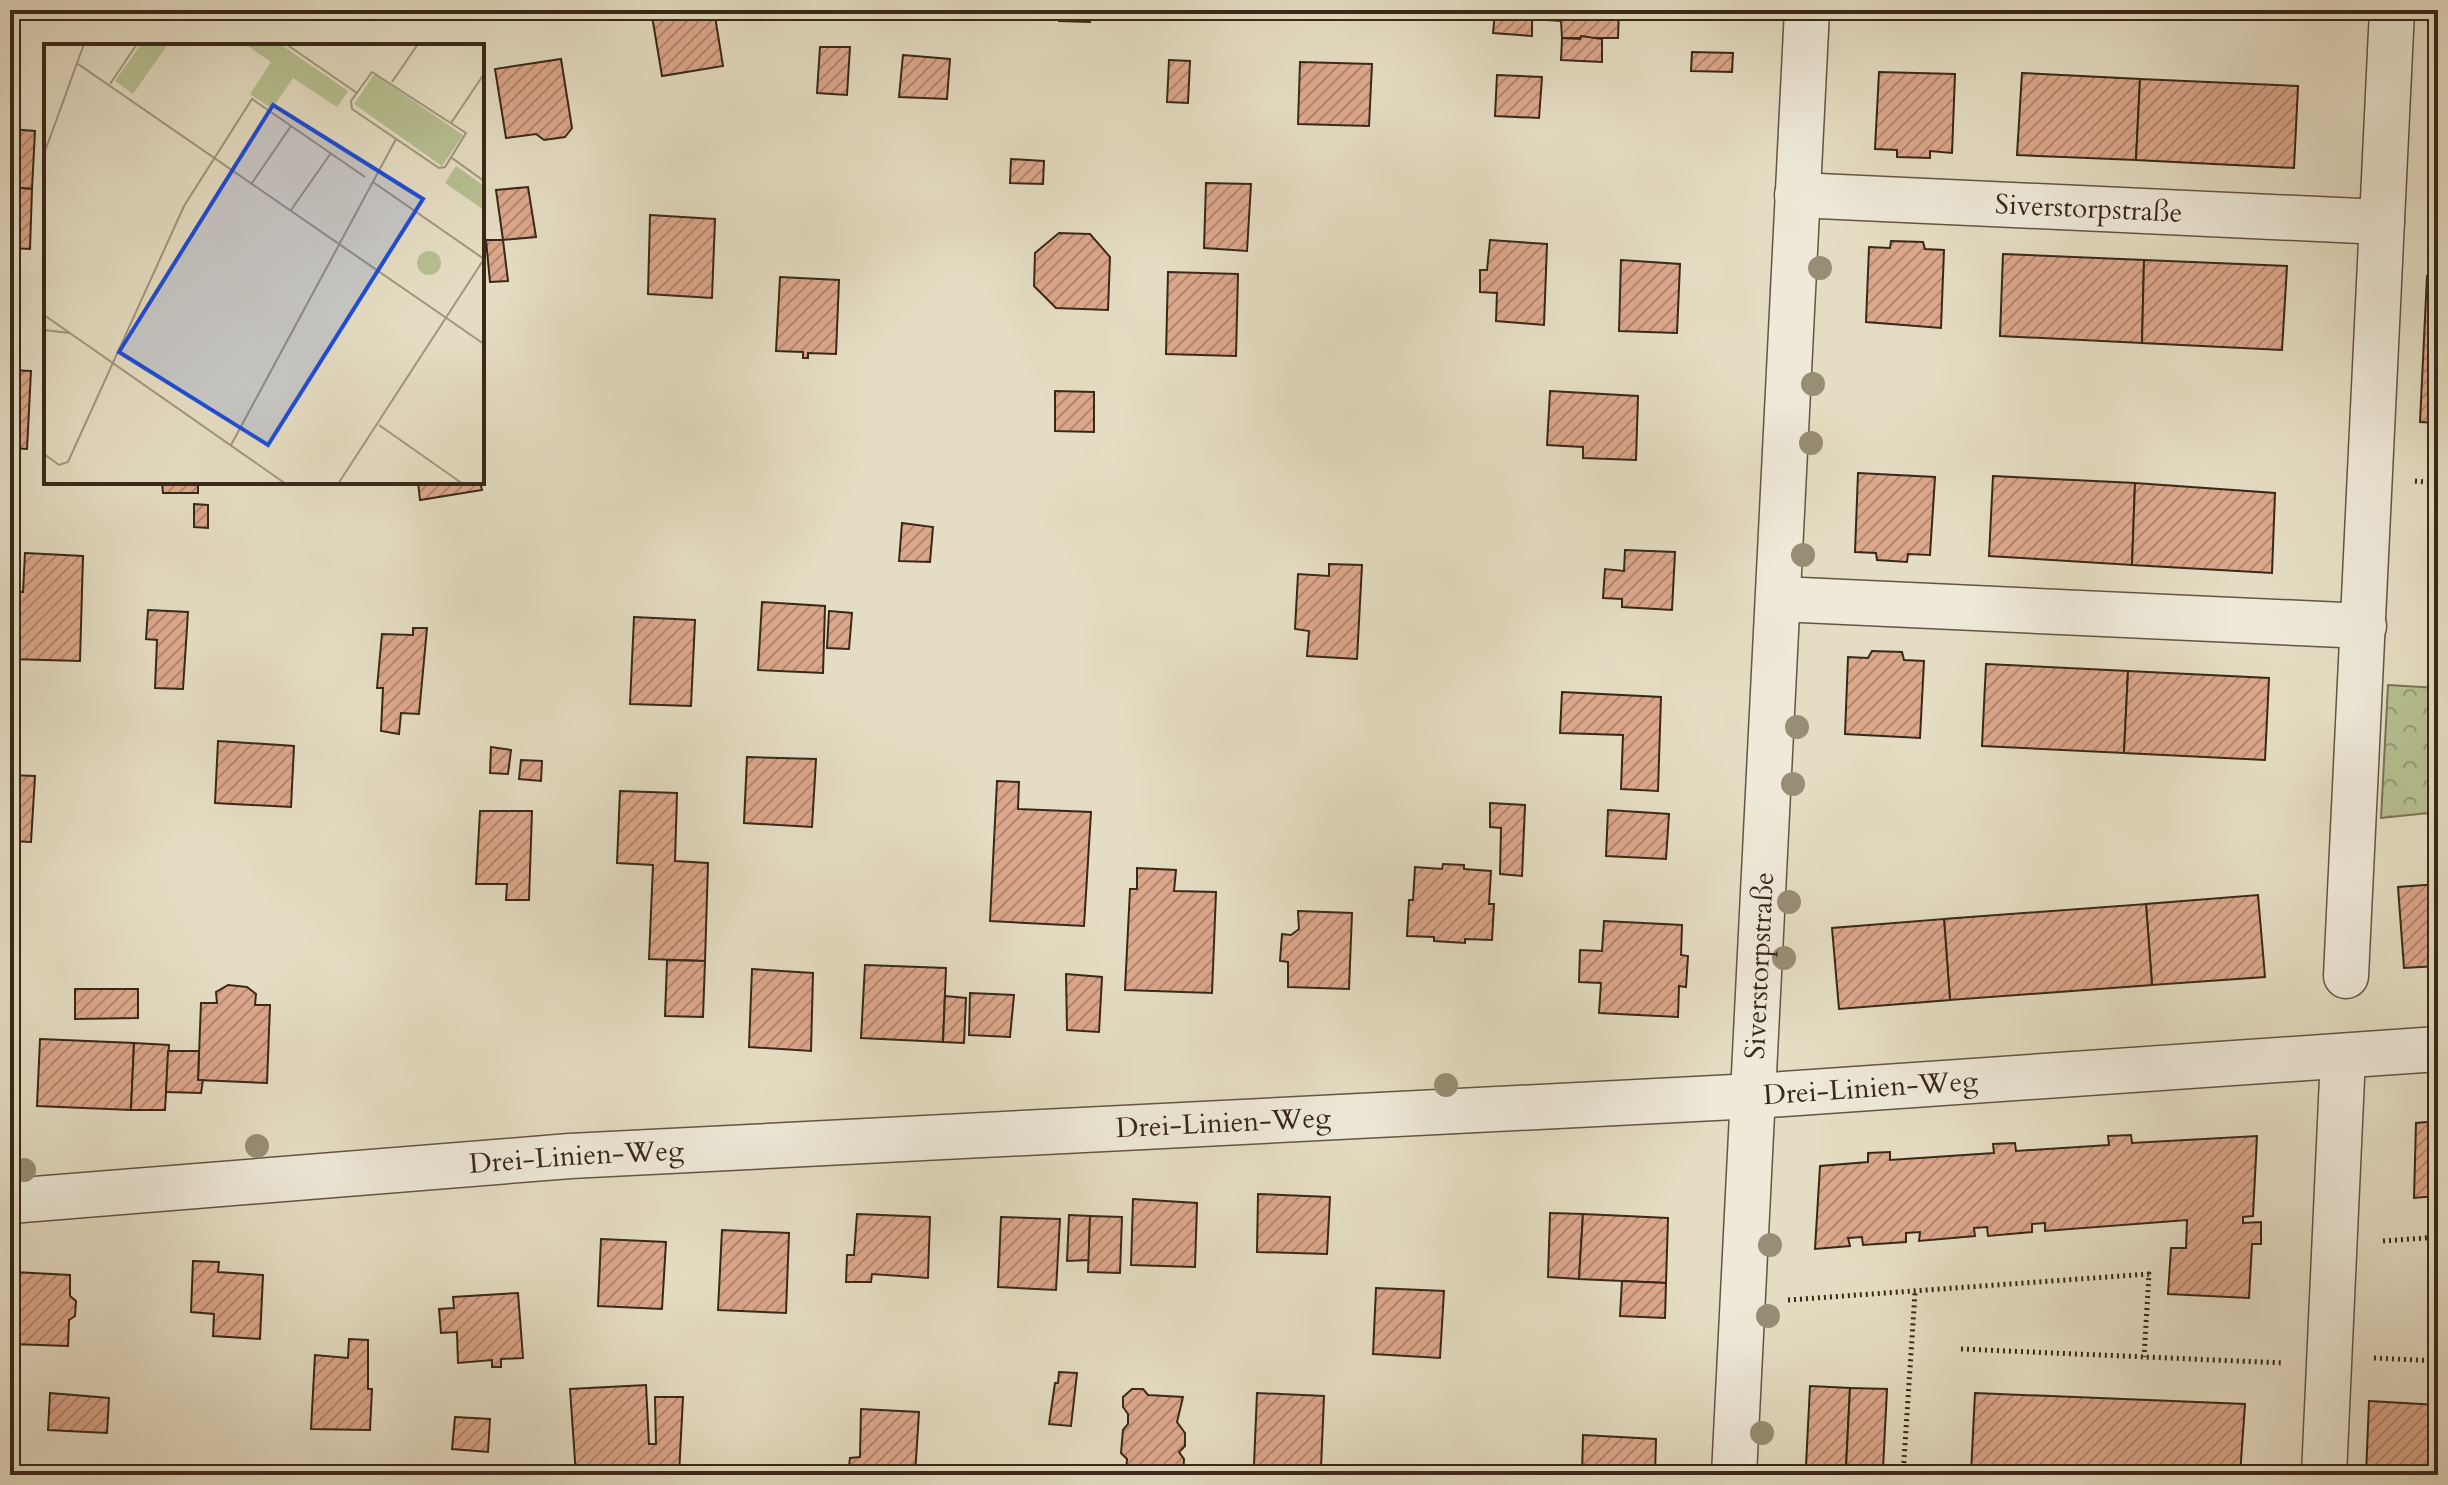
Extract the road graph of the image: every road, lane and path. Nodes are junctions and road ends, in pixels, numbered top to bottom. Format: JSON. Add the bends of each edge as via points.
{"nodes":[{"id":1,"x":1807,"y":10,"type":"edge"},
{"id":2,"x":2392,"y":15,"type":"edge"},
{"id":3,"x":1797,"y":195,"type":"junction"},
{"id":4,"x":2382,"y":222,"type":"junction"},
{"id":5,"x":1780,"y":599,"type":"junction"},
{"id":6,"x":2364,"y":626,"type":"junction"},
{"id":7,"x":2346,"y":976,"type":"dead end"},
{"id":8,"x":2438,"y":1049,"type":"edge"},
{"id":9,"x":2343,"y":1056,"type":"junction"},
{"id":10,"x":1754,"y":1096,"type":"junction"},
{"id":11,"x":10,"y":1201,"type":"edge"},
{"id":12,"x":2438,"y":1237,"type":"edge"},
{"id":13,"x":2335,"y":1245,"type":"junction"},
{"id":14,"x":1915,"y":1293,"type":"junction"},
{"id":15,"x":1783,"y":1300,"type":"dead end"},
{"id":16,"x":1961,"y":1349,"type":"dead end"},
{"id":17,"x":2144,"y":1357,"type":"junction"},
{"id":18,"x":2329,"y":1360,"type":"junction"},
{"id":19,"x":2438,"y":1361,"type":"edge"},
{"id":20,"x":1734,"y":1475,"type":"edge"},
{"id":21,"x":1903,"y":1475,"type":"edge"},
{"id":22,"x":2324,"y":1475,"type":"edge"}],
"edges":[{"from":1,"to":3,"type":"street","name":"Siverstorpstraße"},
{"from":2,"to":4,"type":"street"},
{"from":3,"to":4,"type":"street","name":"Siverstorpstraße"},
{"from":3,"to":5,"type":"street","name":"Siverstorpstraße"},
{"from":4,"to":6,"type":"street"},
{"from":5,"to":6,"type":"street"},
{"from":5,"to":10,"type":"street","name":"Siverstorpstraße"},
{"from":6,"to":7,"type":"street"},
{"from":8,"to":9,"type":"street","name":"Drei-Linien-Weg"},
{"from":9,"to":10,"type":"street","name":"Drei-Linien-Weg"},
{"from":9,"to":13,"type":"street"},
{"from":10,"to":11,"type":"street","name":"Drei-Linien-Weg","via":[[583,1155]]},
{"from":10,"to":20,"type":"street","name":"Siverstorpstraße"},
{"from":12,"to":13,"type":"path"},
{"from":13,"to":18,"type":"street"},
{"from":14,"to":15,"type":"path"},
{"from":14,"to":17,"type":"path","via":[[2149,1274]]},
{"from":14,"to":21,"type":"path"},
{"from":16,"to":17,"type":"path"},
{"from":17,"to":18,"type":"path"},
{"from":18,"to":19,"type":"path"},
{"from":18,"to":22,"type":"street"}]}
